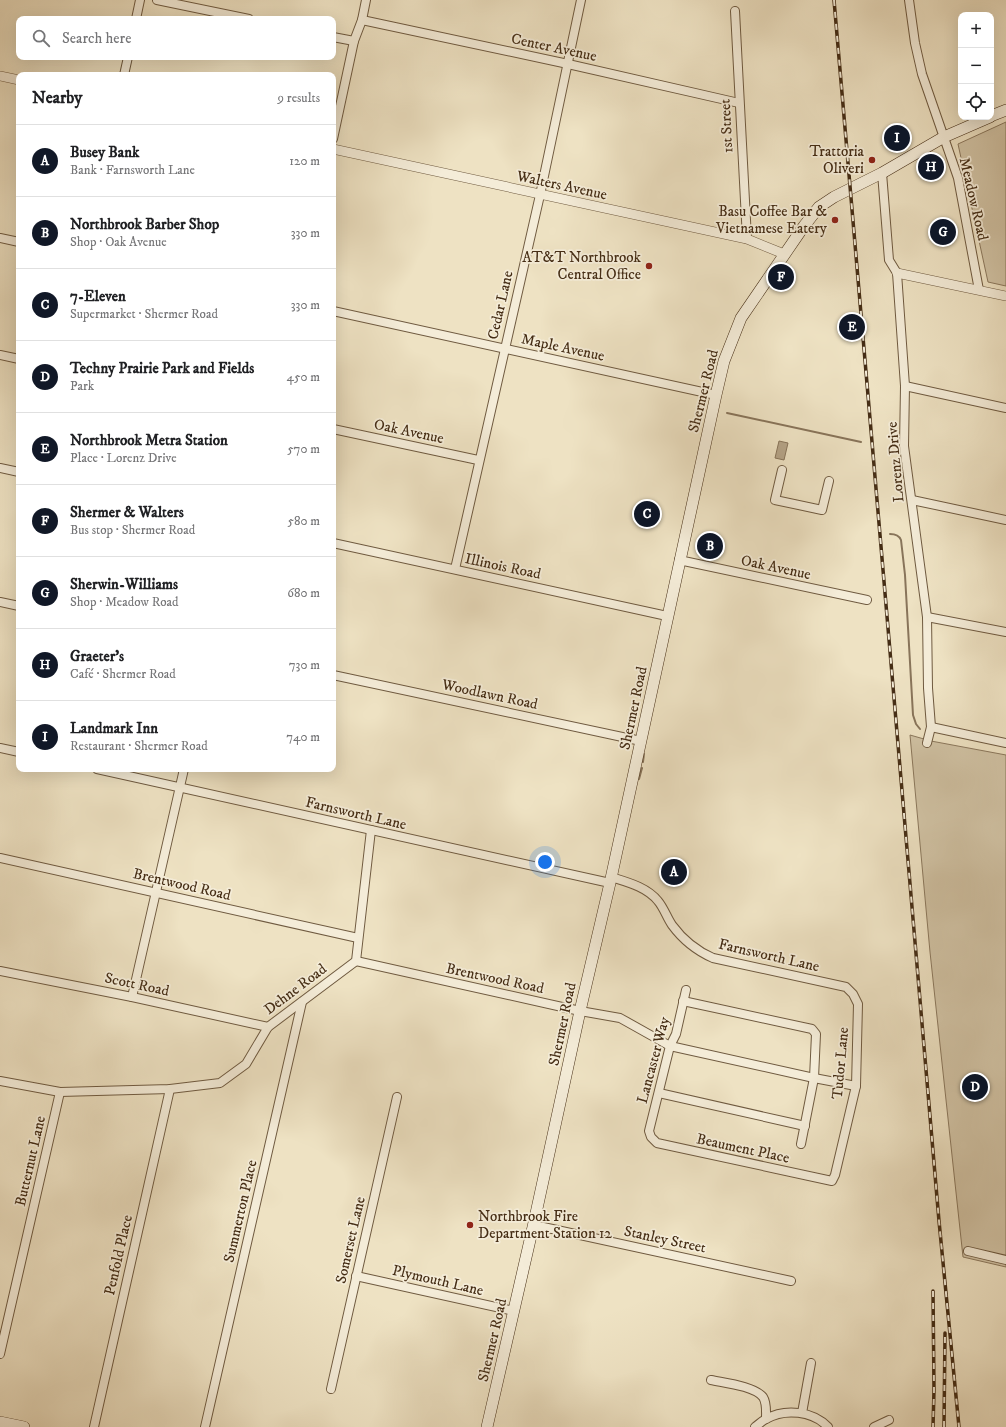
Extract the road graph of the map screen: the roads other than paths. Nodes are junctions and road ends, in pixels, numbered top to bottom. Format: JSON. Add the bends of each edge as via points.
{"nodes":[{"id":1,"x":140,"y":0,"type":"edge"},
{"id":2,"x":157,"y":0,"type":"edge"},
{"id":3,"x":366,"y":0,"type":"edge"},
{"id":4,"x":581,"y":0,"type":"edge"},
{"id":5,"x":909,"y":0,"type":"edge"},
{"id":6,"x":735,"y":11,"type":"dead end"},
{"id":7,"x":137,"y":16,"type":"edge"},
{"id":8,"x":234,"y":16,"type":"edge"},
{"id":9,"x":362,"y":20,"type":"junction"},
{"id":10,"x":336,"y":37,"type":"edge"},
{"id":11,"x":354,"y":41,"type":"junction"},
{"id":12,"x":127,"y":60,"type":"edge"},
{"id":13,"x":568,"y":64,"type":"junction"},
{"id":14,"x":125,"y":72,"type":"edge"},
{"id":15,"x":0,"y":76,"type":"edge"},
{"id":16,"x":16,"y":79,"type":"edge"},
{"id":17,"x":739,"y":103,"type":"junction"},
{"id":18,"x":1006,"y":110,"type":"edge"},
{"id":19,"x":994,"y":115,"type":"edge"},
{"id":20,"x":983,"y":120,"type":"edge"},
{"id":21,"x":336,"y":125,"type":"edge"},
{"id":22,"x":944,"y":137,"type":"junction"},
{"id":23,"x":336,"y":150,"type":"edge"},
{"id":24,"x":882,"y":173,"type":"junction"},
{"id":25,"x":540,"y":195,"type":"junction"},
{"id":26,"x":0,"y":238,"type":"edge"},
{"id":27,"x":747,"y":239,"type":"junction"},
{"id":28,"x":16,"y":241,"type":"edge"},
{"id":29,"x":784,"y":254,"type":"junction"},
{"id":30,"x":897,"y":273,"type":"junction"},
{"id":31,"x":979,"y":290,"type":"junction"},
{"id":32,"x":1006,"y":296,"type":"edge"},
{"id":33,"x":336,"y":312,"type":"edge"},
{"id":34,"x":504,"y":349,"type":"junction"},
{"id":35,"x":0,"y":355,"type":"edge"},
{"id":36,"x":16,"y":358,"type":"edge"},
{"id":37,"x":905,"y":386,"type":"junction"},
{"id":38,"x":716,"y":395,"type":"junction"},
{"id":39,"x":1006,"y":408,"type":"edge"},
{"id":40,"x":336,"y":430,"type":"edge"},
{"id":41,"x":478,"y":460,"type":"junction"},
{"id":42,"x":0,"y":468,"type":"edge"},
{"id":43,"x":782,"y":470,"type":"dead end"},
{"id":44,"x":16,"y":471,"type":"edge"},
{"id":45,"x":829,"y":480,"type":"dead end"},
{"id":46,"x":912,"y":500,"type":"junction"},
{"id":47,"x":1006,"y":520,"type":"edge"},
{"id":48,"x":336,"y":544,"type":"edge"},
{"id":49,"x":680,"y":560,"type":"junction"},
{"id":50,"x":455,"y":569,"type":"junction"},
{"id":51,"x":867,"y":600,"type":"dead end"},
{"id":52,"x":0,"y":602,"type":"edge"},
{"id":53,"x":16,"y":605,"type":"edge"},
{"id":54,"x":667,"y":616,"type":"junction"},
{"id":55,"x":927,"y":617,"type":"junction"},
{"id":56,"x":1006,"y":632,"type":"edge"},
{"id":57,"x":336,"y":676,"type":"edge"},
{"id":58,"x":931,"y":727,"type":"junction"},
{"id":59,"x":641,"y":741,"type":"junction"},
{"id":60,"x":927,"y":743,"type":"dead end"},
{"id":61,"x":1006,"y":743,"type":"edge"},
{"id":62,"x":0,"y":748,"type":"edge"},
{"id":63,"x":16,"y":751,"type":"edge"},
{"id":64,"x":111,"y":772,"type":"edge"},
{"id":65,"x":183,"y":772,"type":"edge"},
{"id":66,"x":180,"y":787,"type":"junction"},
{"id":67,"x":371,"y":830,"type":"junction"},
{"id":68,"x":0,"y":858,"type":"edge"},
{"id":69,"x":611,"y":880,"type":"junction"},
{"id":70,"x":156,"y":893,"type":"junction"},
{"id":71,"x":358,"y":938,"type":"junction"},
{"id":72,"x":356,"y":961,"type":"junction"},
{"id":73,"x":0,"y":971,"type":"edge"},
{"id":74,"x":686,"y":990,"type":"dead end"},
{"id":75,"x":853,"y":994,"type":"joint"},
{"id":76,"x":132,"y":997,"type":"junction"},
{"id":77,"x":683,"y":1001,"type":"junction"},
{"id":78,"x":302,"y":1002,"type":"junction"},
{"id":79,"x":580,"y":1011,"type":"junction"},
{"id":80,"x":268,"y":1027,"type":"junction"},
{"id":81,"x":670,"y":1046,"type":"junction"},
{"id":82,"x":814,"y":1078,"type":"junction"},
{"id":83,"x":0,"y":1081,"type":"edge"},
{"id":84,"x":856,"y":1086,"type":"junction"},
{"id":85,"x":170,"y":1089,"type":"junction"},
{"id":86,"x":60,"y":1092,"type":"junction"},
{"id":87,"x":658,"y":1093,"type":"junction"},
{"id":88,"x":397,"y":1097,"type":"dead end"},
{"id":89,"x":805,"y":1126,"type":"junction"},
{"id":90,"x":651,"y":1137,"type":"joint"},
{"id":91,"x":801,"y":1144,"type":"dead end"},
{"id":92,"x":832,"y":1181,"type":"joint"},
{"id":93,"x":534,"y":1225,"type":"junction"},
{"id":94,"x":968,"y":1252,"type":"dead end"},
{"id":95,"x":1006,"y":1260,"type":"edge"},
{"id":96,"x":356,"y":1276,"type":"junction"},
{"id":97,"x":791,"y":1281,"type":"dead end"},
{"id":98,"x":514,"y":1311,"type":"junction"},
{"id":99,"x":0,"y":1354,"type":"edge"},
{"id":100,"x":811,"y":1363,"type":"dead end"},
{"id":101,"x":711,"y":1380,"type":"dead end"},
{"id":102,"x":331,"y":1389,"type":"dead end"},
{"id":103,"x":802,"y":1413,"type":"junction"},
{"id":104,"x":766,"y":1419,"type":"junction"},
{"id":105,"x":890,"y":1420,"type":"dead end"},
{"id":106,"x":0,"y":1422,"type":"edge"},
{"id":107,"x":24,"y":1427,"type":"edge"},
{"id":108,"x":94,"y":1427,"type":"edge"},
{"id":109,"x":205,"y":1427,"type":"edge"},
{"id":110,"x":487,"y":1427,"type":"edge"},
{"id":111,"x":756,"y":1427,"type":"edge"},
{"id":112,"x":828,"y":1427,"type":"edge"},
{"id":113,"x":874,"y":1427,"type":"edge"}],
"edges":[{"from":1,"to":7,"type":"street"},
{"from":2,"to":8,"type":"street"},
{"from":3,"to":9,"type":"street"},
{"from":4,"to":13,"type":"street","name":"Cedar Lane"},
{"from":5,"to":22,"type":"street","name":"Meadow Road","via":[[922,74]]},
{"from":6,"to":17,"type":"street","name":"1st Street"},
{"from":9,"to":11,"type":"street"},
{"from":9,"to":13,"type":"street","name":"Center Avenue"},
{"from":10,"to":11,"type":"street"},
{"from":11,"to":21,"type":"street"},
{"from":12,"to":14,"type":"street"},
{"from":13,"to":17,"type":"street","name":"Center Avenue"},
{"from":13,"to":25,"type":"street","name":"Cedar Lane"},
{"from":15,"to":16,"type":"street"},
{"from":17,"to":27,"type":"street","name":"1st Street"},
{"from":18,"to":19,"type":"main road","name":"Shermer Road"},
{"from":20,"to":22,"type":"main road","name":"Shermer Road"},
{"from":22,"to":24,"type":"main road","name":"Shermer Road"},
{"from":22,"to":31,"type":"street","name":"Meadow Road","via":[[958,178]]},
{"from":23,"to":25,"type":"street","name":"Walters Avenue"},
{"from":24,"to":29,"type":"main road","name":"Shermer Road","via":[[834,197],[820,207]]},
{"from":24,"to":30,"type":"street","name":"Lorenz Drive","via":[[889,260]]},
{"from":25,"to":27,"type":"street","name":"Walters Avenue"},
{"from":25,"to":34,"type":"street","name":"Cedar Lane"},
{"from":26,"to":28,"type":"street"},
{"from":27,"to":29,"type":"street","name":"Walters Avenue"},
{"from":29,"to":38,"type":"main road","name":"Shermer Road","via":[[741,318],[724,361]]},
{"from":30,"to":31,"type":"street"},
{"from":30,"to":37,"type":"street","name":"Lorenz Drive"},
{"from":31,"to":32,"type":"street"},
{"from":33,"to":34,"type":"street","name":"Maple Avenue"},
{"from":34,"to":38,"type":"street","name":"Maple Avenue"},
{"from":34,"to":41,"type":"street","name":"Cedar Lane"},
{"from":35,"to":36,"type":"street"},
{"from":37,"to":39,"type":"street"},
{"from":37,"to":46,"type":"street","name":"Lorenz Drive","via":[[904,446]]},
{"from":38,"to":49,"type":"main road","name":"Shermer Road"},
{"from":40,"to":41,"type":"street","name":"Oak Avenue"},
{"from":41,"to":50,"type":"street","name":"Cedar Lane"},
{"from":42,"to":44,"type":"street"},
{"from":43,"to":45,"type":"street","via":[[775,500],[822,510]]},
{"from":46,"to":47,"type":"street"},
{"from":46,"to":55,"type":"street","name":"Lorenz Drive"},
{"from":48,"to":50,"type":"street","name":"Illinois Road"},
{"from":49,"to":51,"type":"street","name":"Oak Avenue"},
{"from":49,"to":54,"type":"main road","name":"Shermer Road"},
{"from":50,"to":54,"type":"street","name":"Illinois Road"},
{"from":52,"to":53,"type":"street"},
{"from":54,"to":59,"type":"main road","name":"Shermer Road"},
{"from":55,"to":56,"type":"street"},
{"from":55,"to":58,"type":"street","name":"Lorenz Drive"},
{"from":57,"to":59,"type":"street","name":"Woodlawn Road"},
{"from":58,"to":60,"type":"street","name":"Lorenz Drive"},
{"from":58,"to":61,"type":"street"},
{"from":59,"to":69,"type":"main road","name":"Shermer Road"},
{"from":62,"to":63,"type":"street"},
{"from":64,"to":66,"type":"street","name":"Farnsworth Lane"},
{"from":65,"to":66,"type":"street"},
{"from":66,"to":67,"type":"street","name":"Farnsworth Lane"},
{"from":66,"to":70,"type":"street"},
{"from":67,"to":69,"type":"street","name":"Farnsworth Lane"},
{"from":67,"to":71,"type":"street"},
{"from":68,"to":70,"type":"street","name":"Brentwood Road"},
{"from":69,"to":75,"type":"street","name":"Farnsworth Lane","via":[[640,888],[657,900],[673,926],[699,952],[713,958],[846,987]]},
{"from":69,"to":79,"type":"main road","name":"Shermer Road"},
{"from":70,"to":71,"type":"street","name":"Brentwood Road"},
{"from":70,"to":76,"type":"street"},
{"from":71,"to":72,"type":"street"},
{"from":72,"to":78,"type":"street","name":"Dehne Road"},
{"from":72,"to":79,"type":"street","name":"Brentwood Road"},
{"from":73,"to":76,"type":"street","name":"Scott Road"},
{"from":74,"to":77,"type":"street","name":"Lancaster Way"},
{"from":75,"to":84,"type":"street","name":"Tudor Lane","via":[[858,1004]]},
{"from":76,"to":80,"type":"street","name":"Scott Road"},
{"from":77,"to":81,"type":"street","name":"Lancaster Way","via":[[676,1034]]},
{"from":77,"to":82,"type":"street","via":[[812,1029],[816,1034]]},
{"from":78,"to":80,"type":"street","name":"Dehne Road"},
{"from":78,"to":109,"type":"street","name":"Summerton Place"},
{"from":79,"to":81,"type":"street","name":"Brentwood Road","via":[[620,1018]]},
{"from":79,"to":93,"type":"main road","name":"Shermer Road"},
{"from":80,"to":85,"type":"street","name":"Dehne Road","via":[[246,1064],[220,1082]]},
{"from":81,"to":82,"type":"street","name":"Brentwood Road"},
{"from":81,"to":87,"type":"street","name":"Lancaster Way"},
{"from":82,"to":84,"type":"street","name":"Brentwood Road"},
{"from":82,"to":89,"type":"street"},
{"from":83,"to":86,"type":"street","name":"Dehne Road"},
{"from":84,"to":92,"type":"street","name":"Tudor Lane"},
{"from":85,"to":86,"type":"street","name":"Dehne Road"},
{"from":85,"to":108,"type":"street","name":"Penfold Place"},
{"from":86,"to":99,"type":"street","name":"Butternut Lane"},
{"from":87,"to":89,"type":"street"},
{"from":87,"to":90,"type":"street","name":"Lancaster Way","via":[[649,1131]]},
{"from":88,"to":96,"type":"street","name":"Somerset Lane"},
{"from":89,"to":91,"type":"street"},
{"from":90,"to":92,"type":"street","name":"Beaument Place","via":[[657,1143]]},
{"from":93,"to":97,"type":"street","name":"Stanley Street"},
{"from":93,"to":98,"type":"main road","name":"Shermer Road"},
{"from":94,"to":95,"type":"street"},
{"from":96,"to":98,"type":"street","name":"Plymouth Lane"},
{"from":96,"to":102,"type":"street","name":"Somerset Lane"},
{"from":98,"to":110,"type":"main road","name":"Shermer Road"},
{"from":100,"to":103,"type":"street"},
{"from":101,"to":104,"type":"street","via":[[754,1390],[763,1397]]},
{"from":103,"to":104,"type":"street","via":[[777,1414]]},
{"from":103,"to":112,"type":"street","via":[[822,1421]]},
{"from":104,"to":111,"type":"street"},
{"from":105,"to":113,"type":"street"},
{"from":106,"to":107,"type":"main road"}]}
